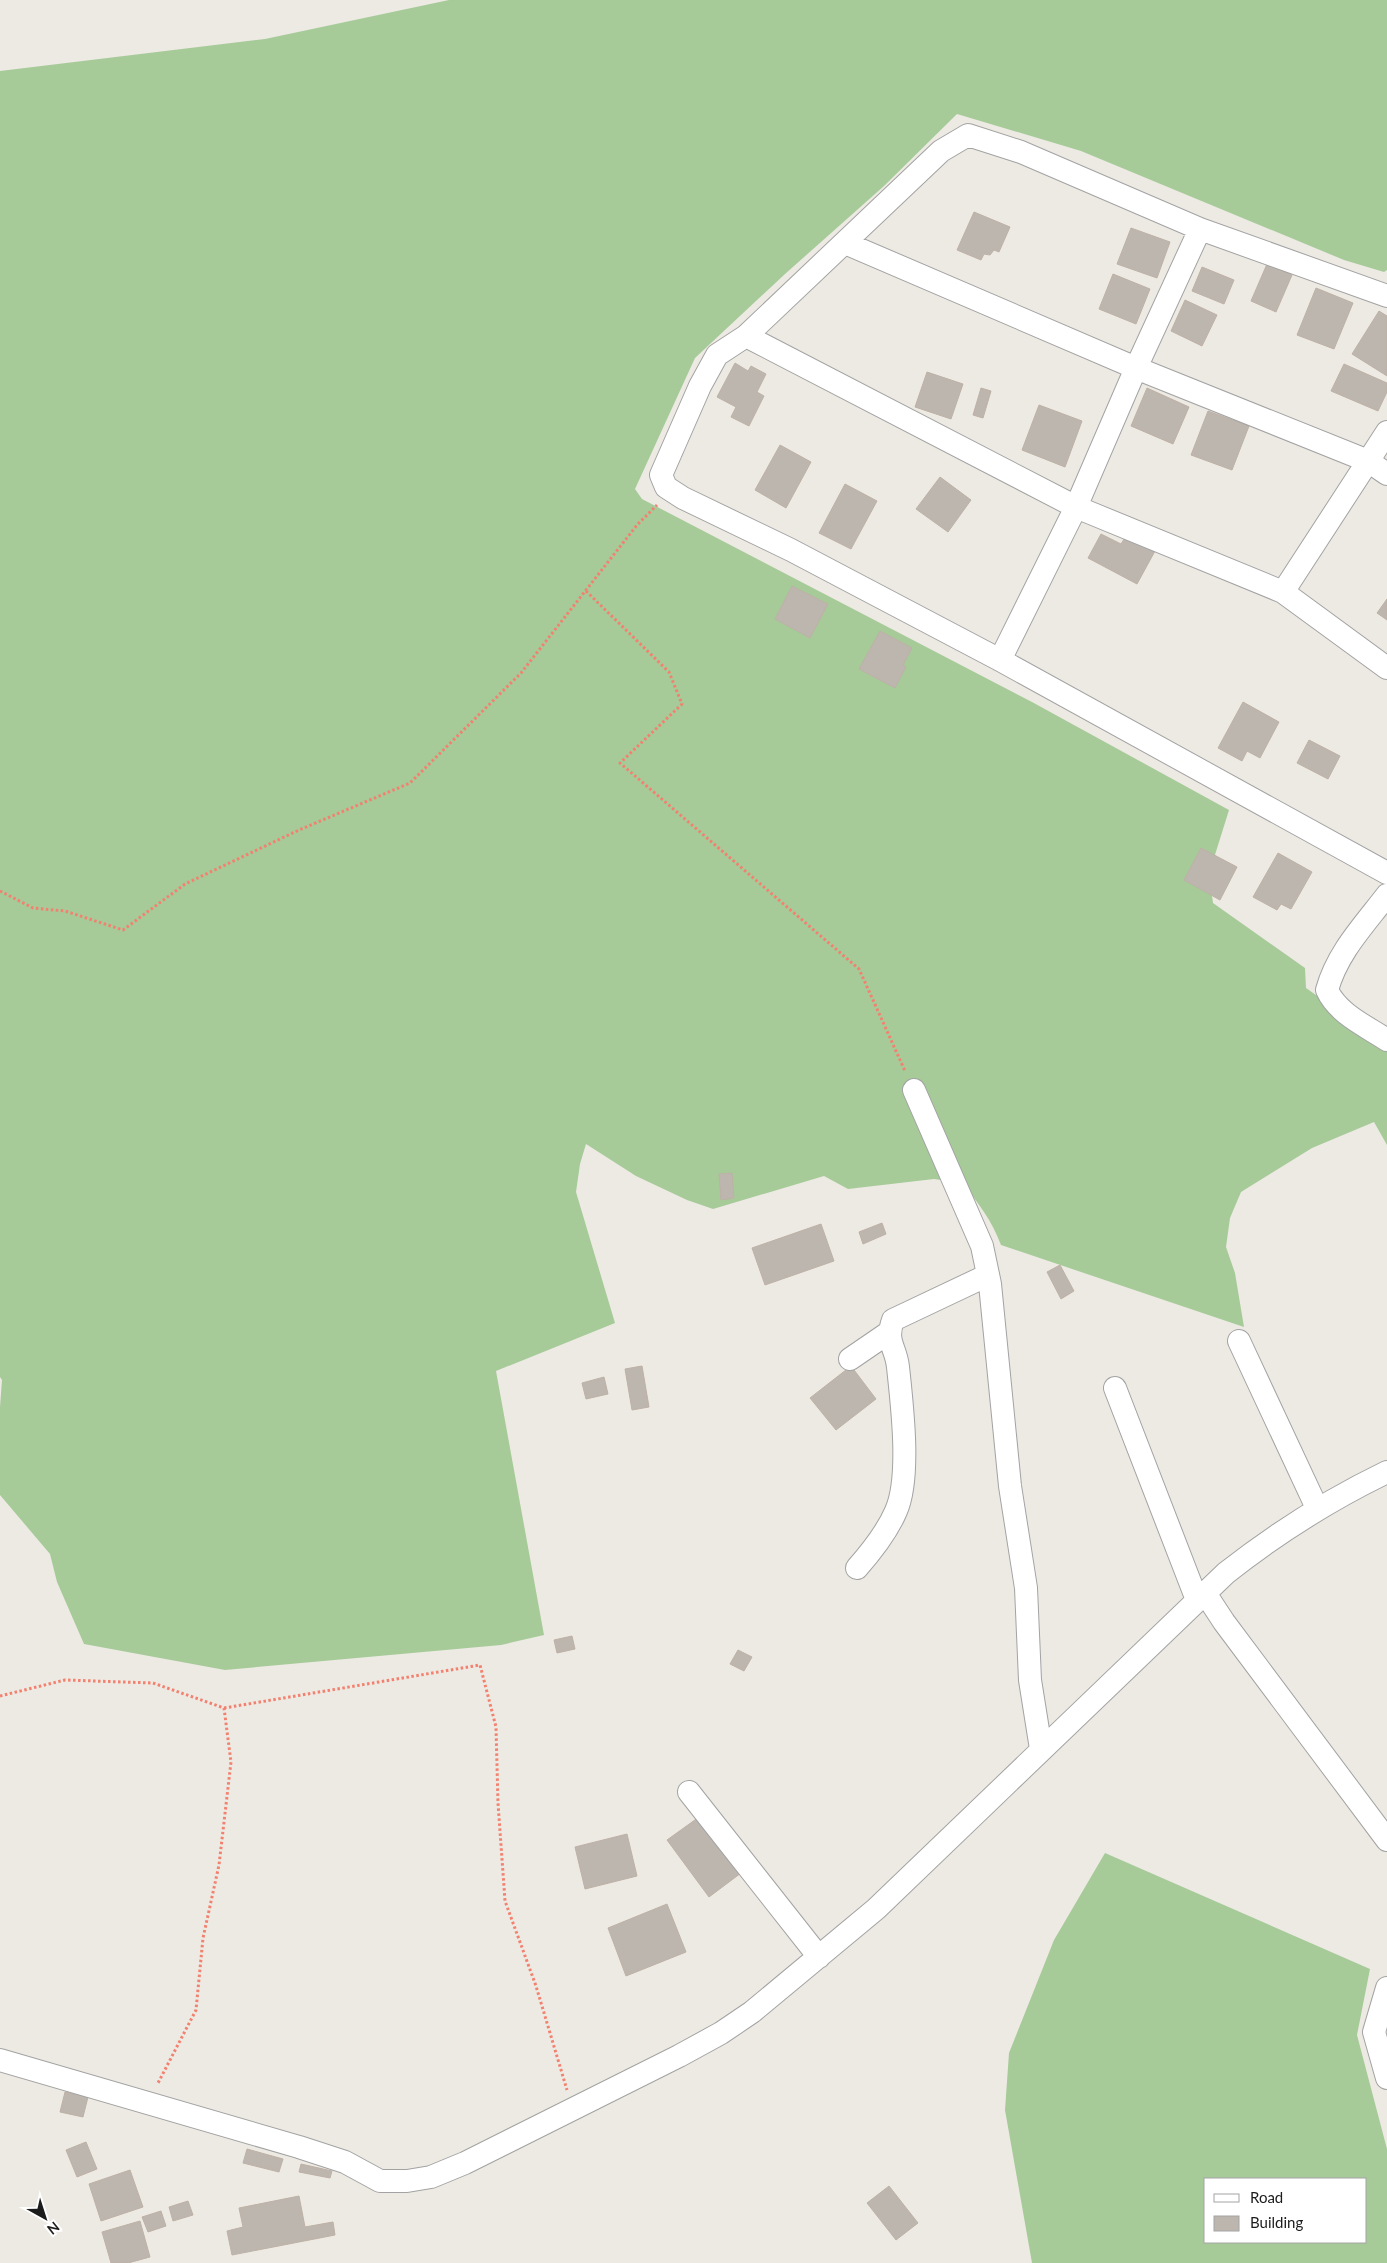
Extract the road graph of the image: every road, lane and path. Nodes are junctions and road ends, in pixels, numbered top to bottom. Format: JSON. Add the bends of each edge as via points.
{"nodes":[{"id":1,"x":1200,"y":229,"type":"junction"},
{"id":2,"x":845,"y":243,"type":"junction"},
{"id":3,"x":1387,"y":296,"type":"edge"},
{"id":4,"x":746,"y":336,"type":"junction"},
{"id":5,"x":1136,"y":368,"type":"junction"},
{"id":6,"x":1387,"y":432,"type":"edge"},
{"id":7,"x":1368,"y":461,"type":"junction"},
{"id":8,"x":1387,"y":474,"type":"edge"},
{"id":9,"x":671,"y":491,"type":"junction"},
{"id":10,"x":1076,"y":507,"type":"junction"},
{"id":11,"x":585,"y":591,"type":"junction"},
{"id":12,"x":1283,"y":592,"type":"junction"},
{"id":13,"x":1000,"y":660,"type":"junction"},
{"id":14,"x":1387,"y":668,"type":"edge"},
{"id":15,"x":1387,"y":873,"type":"edge"},
{"id":16,"x":0,"y":891,"type":"edge"},
{"id":17,"x":1387,"y":894,"type":"edge"},
{"id":18,"x":1387,"y":1040,"type":"edge"},
{"id":19,"x":914,"y":1090,"type":"joint"},
{"id":20,"x":988,"y":1275,"type":"junction"},
{"id":21,"x":888,"y":1333,"type":"junction"},
{"id":22,"x":1239,"y":1341,"type":"dead end"},
{"id":23,"x":850,"y":1359,"type":"dead end"},
{"id":24,"x":1115,"y":1388,"type":"dead end"},
{"id":25,"x":1387,"y":1472,"type":"edge"},
{"id":26,"x":1317,"y":1508,"type":"junction"},
{"id":27,"x":857,"y":1568,"type":"dead end"},
{"id":28,"x":1201,"y":1596,"type":"junction"},
{"id":29,"x":0,"y":1696,"type":"edge"},
{"id":30,"x":224,"y":1708,"type":"junction"},
{"id":31,"x":1041,"y":1748,"type":"junction"},
{"id":32,"x":689,"y":1792,"type":"dead end"},
{"id":33,"x":1387,"y":1840,"type":"edge"},
{"id":34,"x":819,"y":1957,"type":"junction"},
{"id":35,"x":1387,"y":1988,"type":"edge"},
{"id":36,"x":0,"y":2060,"type":"edge"},
{"id":37,"x":1387,"y":2078,"type":"edge"},
{"id":38,"x":148,"y":2103,"type":"junction"},
{"id":39,"x":573,"y":2110,"type":"junction"}],
"edges":[{"from":1,"to":2,"type":"street","via":[[1022,152],[968,135],[941,151]]},
{"from":1,"to":3,"type":"street"},
{"from":1,"to":5,"type":"street"},
{"from":2,"to":4,"type":"street"},
{"from":2,"to":5,"type":"street"},
{"from":4,"to":9,"type":"street","via":[[717,355],[700,386],[661,475]]},
{"from":4,"to":10,"type":"street"},
{"from":5,"to":7,"type":"street"},
{"from":5,"to":10,"type":"street"},
{"from":6,"to":7,"type":"street"},
{"from":7,"to":8,"type":"street"},
{"from":7,"to":12,"type":"street"},
{"from":9,"to":11,"type":"path","via":[[637,525]]},
{"from":9,"to":13,"type":"street"},
{"from":10,"to":12,"type":"street"},
{"from":10,"to":13,"type":"street"},
{"from":11,"to":16,"type":"path","via":[[521,673],[410,783],[184,884],[123,930],[65,911],[33,908]]},
{"from":11,"to":19,"type":"path","via":[[669,672],[682,704],[620,763],[859,969]]},
{"from":12,"to":14,"type":"street"},
{"from":13,"to":15,"type":"street"},
{"from":17,"to":18,"type":"street","via":[[1345,949],[1327,990],[1340,1009]]},
{"from":19,"to":20,"type":"street","via":[[982,1246]]},
{"from":20,"to":21,"type":"street","via":[[893,1320]]},
{"from":20,"to":31,"type":"street","via":[[1010,1486],[1026,1588],[1030,1680]]},
{"from":21,"to":23,"type":"street"},
{"from":21,"to":27,"type":"street","via":[[898,1363],[904,1471],[897,1510],[876,1545]]},
{"from":22,"to":26,"type":"street"},
{"from":24,"to":28,"type":"street"},
{"from":25,"to":26,"type":"street"},
{"from":26,"to":28,"type":"street","via":[[1256,1550]]},
{"from":28,"to":31,"type":"street"},
{"from":28,"to":33,"type":"street","via":[[1224,1622]]},
{"from":29,"to":30,"type":"path","via":[[65,1680],[153,1683]]},
{"from":30,"to":38,"type":"path","via":[[230,1762],[219,1865],[203,1938],[196,2010]]},
{"from":30,"to":39,"type":"path","via":[[480,1665],[496,1727],[505,1901],[536,1986]]},
{"from":31,"to":34,"type":"street","via":[[876,1909]]},
{"from":32,"to":34,"type":"street"},
{"from":34,"to":39,"type":"street","via":[[721,2033]]},
{"from":35,"to":37,"type":"street","via":[[1374,2032]]},
{"from":36,"to":38,"type":"street"},
{"from":38,"to":39,"type":"street","via":[[344,2162],[380,2181],[431,2177],[465,2164]]}]}
